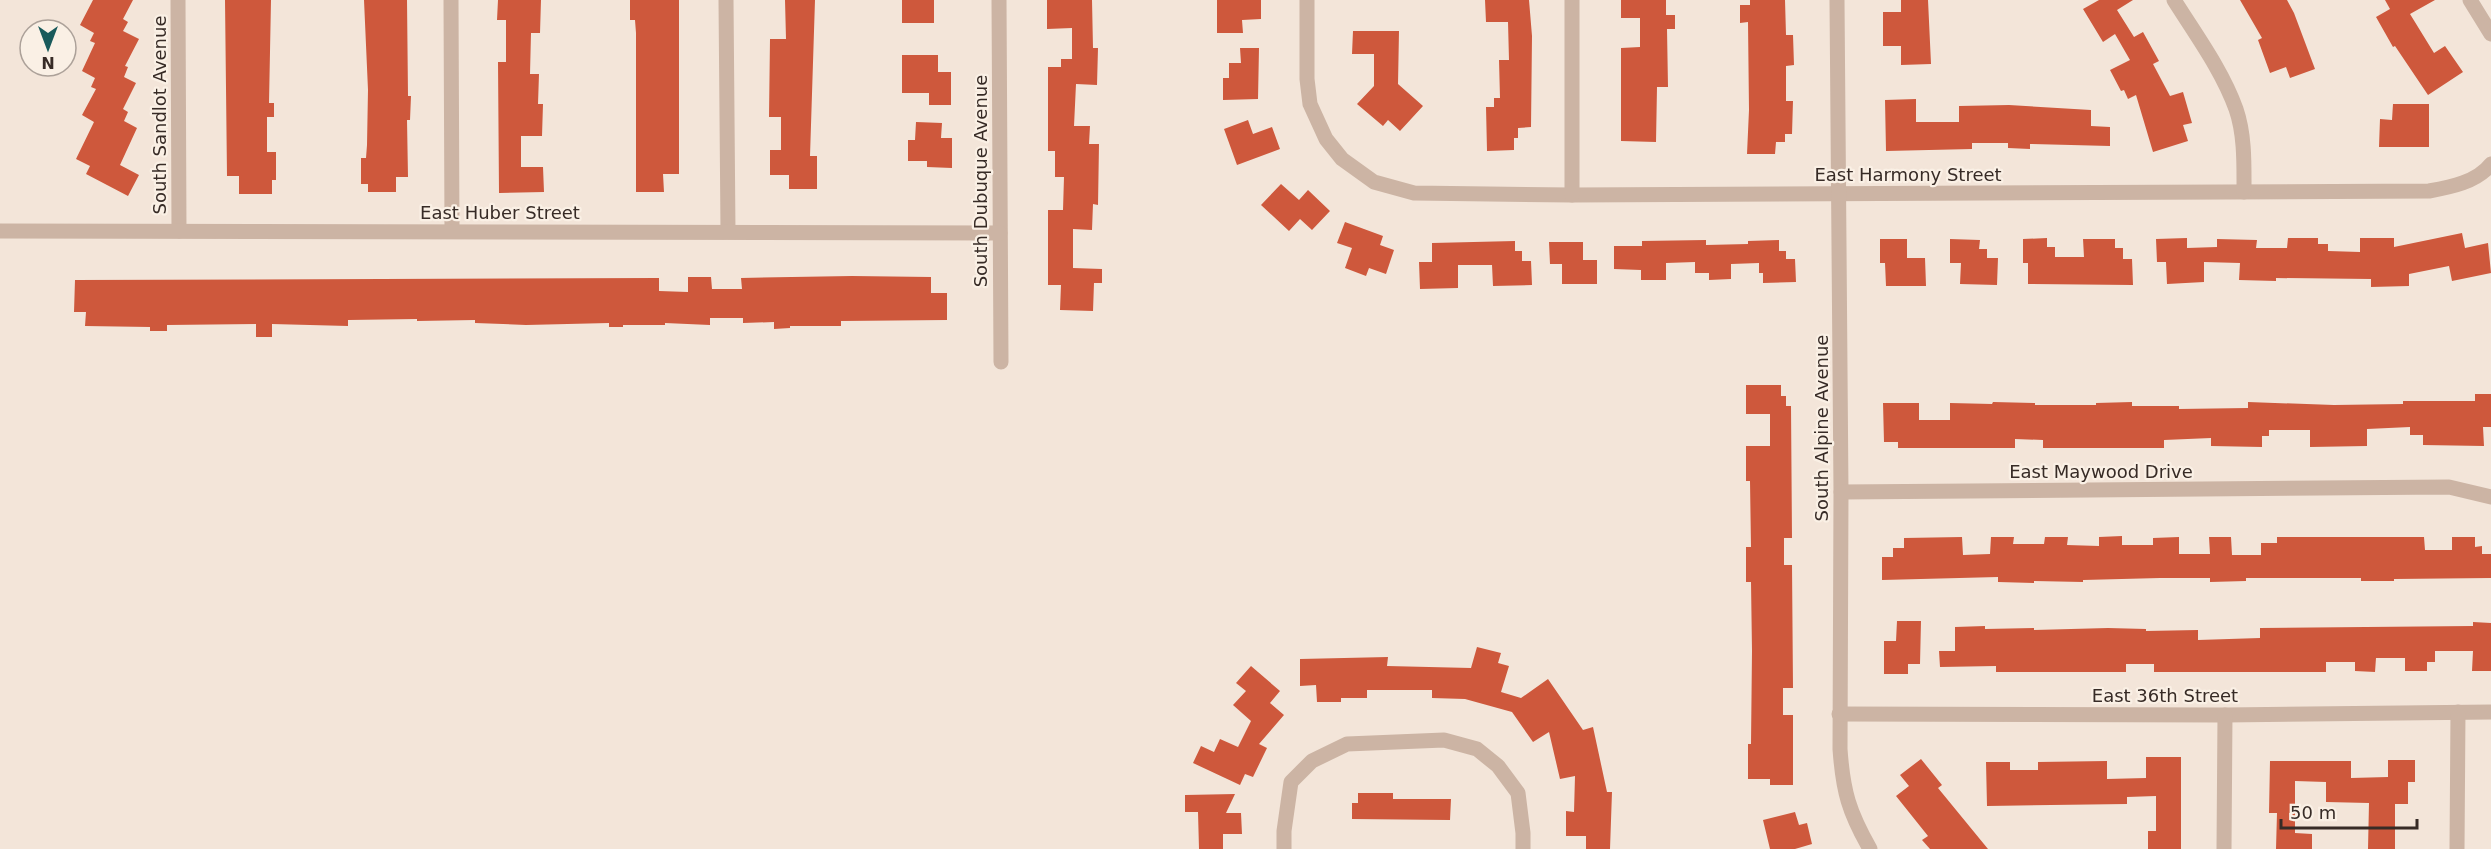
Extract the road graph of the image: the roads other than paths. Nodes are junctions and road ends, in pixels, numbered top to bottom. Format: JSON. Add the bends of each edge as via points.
{"nodes":[{"id":1,"x":178,"y":0,"type":"edge"},
{"id":2,"x":451,"y":0,"type":"edge"},
{"id":3,"x":726,"y":0,"type":"edge"},
{"id":4,"x":999,"y":0,"type":"edge"},
{"id":5,"x":1307,"y":0,"type":"edge"},
{"id":6,"x":1572,"y":0,"type":"edge"},
{"id":7,"x":1837,"y":0,"type":"edge"},
{"id":8,"x":2174,"y":0,"type":"edge"},
{"id":9,"x":2470,"y":0,"type":"edge"},
{"id":10,"x":2491,"y":34,"type":"edge"},
{"id":11,"x":2491,"y":164,"type":"edge"},
{"id":12,"x":2244,"y":192,"type":"junction"},
{"id":13,"x":1838,"y":193,"type":"junction"},
{"id":14,"x":1572,"y":195,"type":"junction"},
{"id":15,"x":0,"y":231,"type":"edge"},
{"id":16,"x":179,"y":231,"type":"junction"},
{"id":17,"x":452,"y":231,"type":"junction"},
{"id":18,"x":728,"y":231,"type":"junction"},
{"id":19,"x":1000,"y":233,"type":"junction"},
{"id":20,"x":1001,"y":363,"type":"dead end"},
{"id":21,"x":1841,"y":492,"type":"junction"},
{"id":22,"x":2491,"y":496,"type":"edge"},
{"id":23,"x":2458,"y":712,"type":"junction"},
{"id":24,"x":2491,"y":712,"type":"edge"},
{"id":25,"x":1839,"y":714,"type":"junction"},
{"id":26,"x":2225,"y":715,"type":"junction"},
{"id":27,"x":1284,"y":849,"type":"edge"},
{"id":28,"x":1523,"y":849,"type":"edge"},
{"id":29,"x":1870,"y":849,"type":"edge"},
{"id":30,"x":2224,"y":849,"type":"edge"},
{"id":31,"x":2457,"y":849,"type":"edge"}],
"edges":[{"from":1,"to":16,"type":"street","name":"South Sandlot Avenue"},
{"from":2,"to":17,"type":"street"},
{"from":3,"to":18,"type":"street"},
{"from":4,"to":19,"type":"street","name":"South Dubuque Avenue"},
{"from":5,"to":14,"type":"street","name":"East Harmony Street","via":[[1310,104],[1326,139],[1342,159],[1374,182],[1414,193]]},
{"from":6,"to":14,"type":"street"},
{"from":7,"to":13,"type":"street","name":"South Alpine Avenue"},
{"from":8,"to":12,"type":"street","via":[[2214,64],[2236,110]]},
{"from":9,"to":10,"type":"street"},
{"from":11,"to":12,"type":"street","name":"East Harmony Street","via":[[2453,187],[2430,190]]},
{"from":12,"to":13,"type":"street","name":"East Harmony Street"},
{"from":13,"to":14,"type":"street","name":"East Harmony Street"},
{"from":13,"to":21,"type":"street","name":"South Alpine Avenue"},
{"from":15,"to":16,"type":"street","name":"East Huber Street"},
{"from":16,"to":17,"type":"street","name":"East Huber Street"},
{"from":17,"to":18,"type":"street","name":"East Huber Street"},
{"from":18,"to":19,"type":"street","name":"East Huber Street"},
{"from":19,"to":20,"type":"street","name":"South Dubuque Avenue"},
{"from":21,"to":22,"type":"street","name":"East Maywood Drive","via":[[2449,488]]},
{"from":21,"to":25,"type":"street","name":"South Alpine Avenue"},
{"from":23,"to":24,"type":"street","name":"East 36th Street"},
{"from":23,"to":26,"type":"street","name":"East 36th Street"},
{"from":23,"to":31,"type":"street"},
{"from":25,"to":26,"type":"street","name":"East 36th Street"},
{"from":25,"to":29,"type":"street","name":"South Alpine Avenue","via":[[1842,784],[1855,822]]},
{"from":26,"to":30,"type":"street"},
{"from":27,"to":28,"type":"street","via":[[1291,783],[1312,761],[1347,744],[1444,740],[1478,748],[1518,793]]}]}
